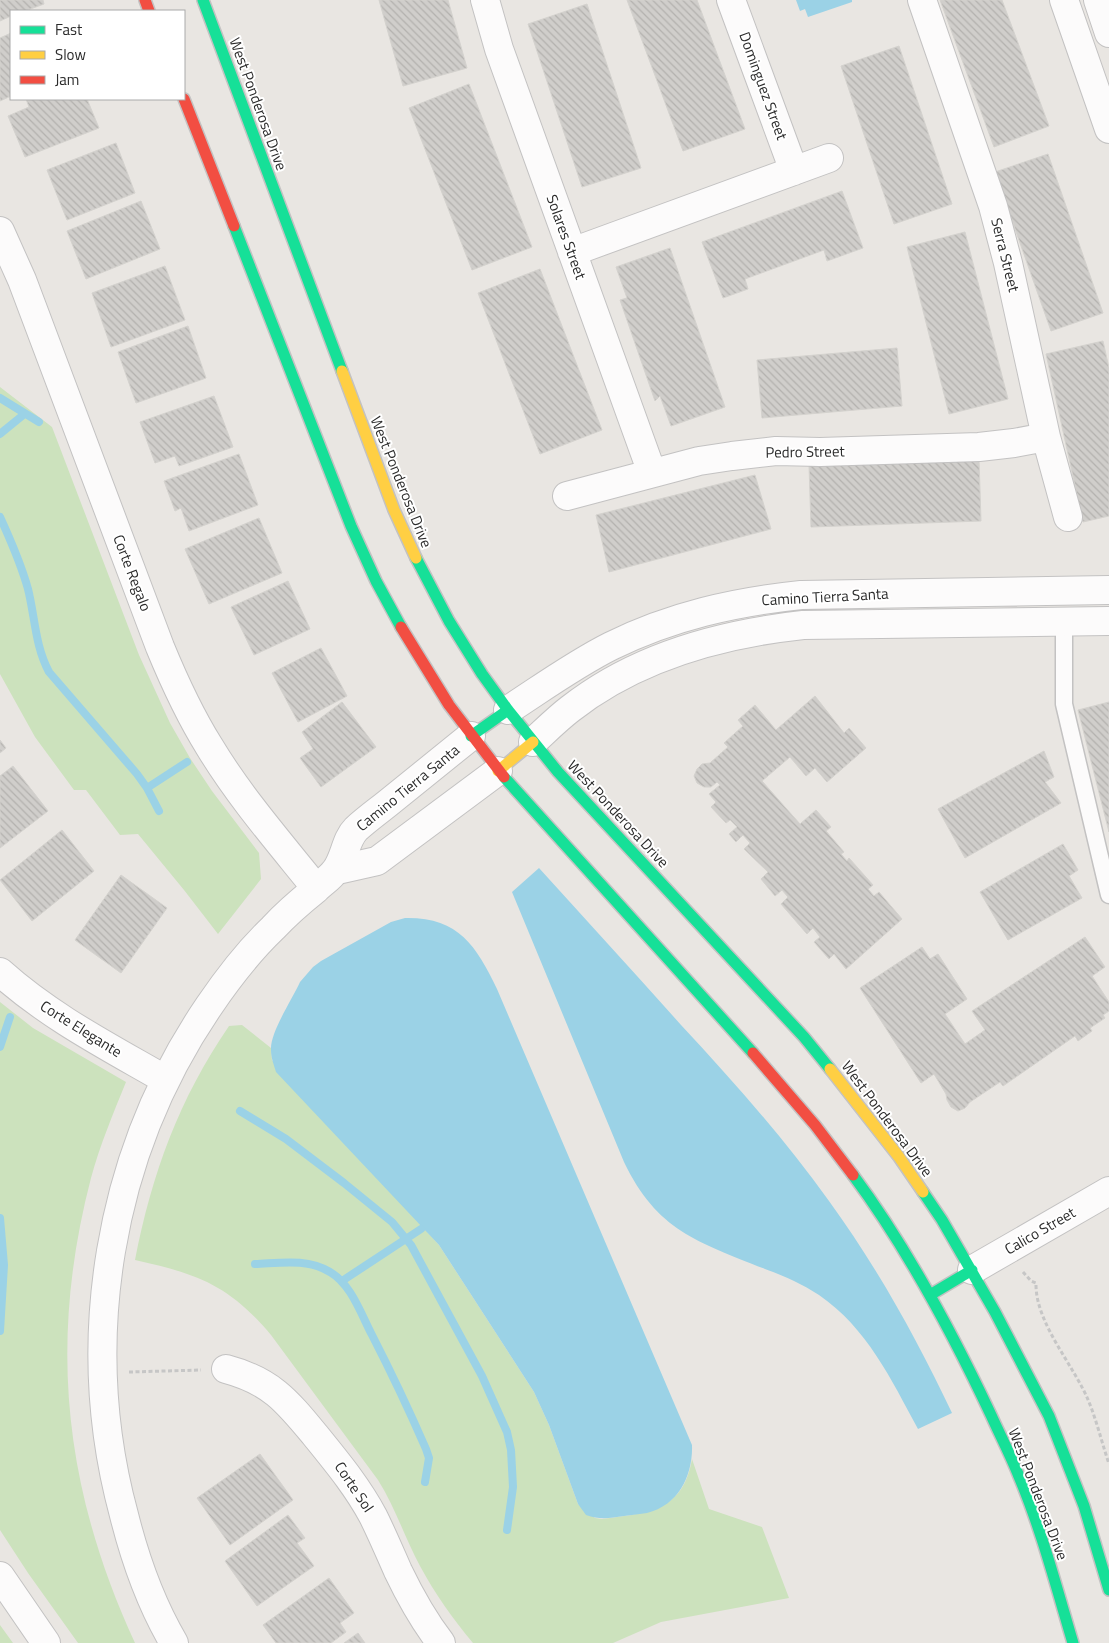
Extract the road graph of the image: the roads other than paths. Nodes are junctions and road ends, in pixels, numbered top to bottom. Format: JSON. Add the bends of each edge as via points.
{"nodes":[{"id":1,"x":203,"y":0,"type":"edge"},
{"id":2,"x":485,"y":0,"type":"edge"},
{"id":3,"x":731,"y":0,"type":"edge"},
{"id":4,"x":922,"y":0,"type":"edge"},
{"id":5,"x":1064,"y":0,"type":"edge"},
{"id":6,"x":1098,"y":0,"type":"edge"},
{"id":7,"x":1109,"y":33,"type":"edge"},
{"id":8,"x":184,"y":100,"type":"edge"},
{"id":9,"x":1109,"y":129,"type":"edge"},
{"id":10,"x":829,"y":158,"type":"dead end"},
{"id":11,"x":794,"y":171,"type":"junction"},
{"id":12,"x":0,"y":231,"type":"edge"},
{"id":13,"x":572,"y":252,"type":"junction"},
{"id":14,"x":1046,"y":437,"type":"junction"},
{"id":15,"x":652,"y":473,"type":"junction"},
{"id":16,"x":567,"y":496,"type":"dead end"},
{"id":17,"x":1068,"y":517,"type":"dead end"},
{"id":18,"x":1109,"y":590,"type":"edge"},
{"id":19,"x":1109,"y":621,"type":"edge"},
{"id":20,"x":1064,"y":622,"type":"junction"},
{"id":21,"x":508,"y":710,"type":"junction"},
{"id":22,"x":471,"y":736,"type":"junction"},
{"id":23,"x":533,"y":742,"type":"junction"},
{"id":24,"x":498,"y":771,"type":"junction"},
{"id":25,"x":337,"y":870,"type":"junction"},
{"id":26,"x":316,"y":888,"type":"junction"},
{"id":27,"x":1109,"y":895,"type":"edge"},
{"id":28,"x":0,"y":972,"type":"edge"},
{"id":29,"x":166,"y":1080,"type":"junction"},
{"id":30,"x":1109,"y":1191,"type":"edge"},
{"id":31,"x":972,"y":1270,"type":"junction"},
{"id":32,"x":930,"y":1295,"type":"junction"},
{"id":33,"x":226,"y":1369,"type":"road end"},
{"id":34,"x":0,"y":1576,"type":"edge"},
{"id":35,"x":1109,"y":1590,"type":"edge"},
{"id":36,"x":46,"y":1643,"type":"edge"},
{"id":37,"x":174,"y":1643,"type":"edge"},
{"id":38,"x":441,"y":1643,"type":"edge"},
{"id":39,"x":1072,"y":1643,"type":"edge"}],
"edges":[{"from":1,"to":21,"type":"main road","name":"West Ponderosa Drive","via":[[394,510],[449,621]]},
{"from":2,"to":13,"type":"street","name":"Solares Street","via":[[499,49]]},
{"from":3,"to":11,"type":"street","name":"Dominguez Street"},
{"from":4,"to":14,"type":"street","name":"Serra Street","via":[[993,206]]},
{"from":5,"to":9,"type":"street"},
{"from":6,"to":7,"type":"street"},
{"from":8,"to":22,"type":"main road","name":"West Ponderosa Drive","via":[[351,526],[405,635]]},
{"from":10,"to":11,"type":"street"},
{"from":11,"to":13,"type":"street"},
{"from":12,"to":26,"type":"street","name":"Corte Regalo","via":[[22,280],[174,680],[204,738],[230,778]]},
{"from":13,"to":15,"type":"street","name":"Solares Street"},
{"from":14,"to":15,"type":"street","name":"Pedro Street","via":[[979,447],[776,451],[699,461]]},
{"from":14,"to":17,"type":"street","name":"Serra Street"},
{"from":15,"to":16,"type":"street","name":"Pedro Street"},
{"from":18,"to":21,"type":"street","name":"Camino Tierra Santa","via":[[801,595],[721,606],[673,620],[611,646]]},
{"from":19,"to":20,"type":"street","name":"Camino Tierra Santa"},
{"from":20,"to":23,"type":"street","name":"Camino Tierra Santa","via":[[803,626],[726,637],[659,659],[626,674],[570,709]]},
{"from":20,"to":27,"type":"lane","via":[[1064,704]]},
{"from":21,"to":22,"type":"main road"},
{"from":21,"to":23,"type":"main road","name":"West Ponderosa Drive"},
{"from":22,"to":24,"type":"main road","name":"West Ponderosa Drive"},
{"from":22,"to":25,"type":"street","name":"Camino Tierra Santa","via":[[354,831]]},
{"from":23,"to":24,"type":"main road"},
{"from":23,"to":31,"type":"main road","name":"West Ponderosa Drive","via":[[804,1037],[899,1157]]},
{"from":24,"to":25,"type":"street","name":"Camino Tierra Santa","via":[[377,861]]},
{"from":24,"to":32,"type":"main road","name":"West Ponderosa Drive","via":[[815,1125],[857,1181]]},
{"from":25,"to":26,"type":"street","name":"Camino Tierra Santa"},
{"from":26,"to":29,"type":"street","name":"Camino Tierra Santa","via":[[273,928],[240,965],[201,1020]]},
{"from":28,"to":29,"type":"street","name":"Corte Elegante","via":[[46,1009]]},
{"from":29,"to":37,"type":"street","name":"Camino Tierra Santa","via":[[140,1138],[113,1235],[105,1286],[102,1373],[108,1440],[130,1540]]},
{"from":30,"to":31,"type":"street","name":"Calico Street"},
{"from":31,"to":32,"type":"main road"},
{"from":31,"to":35,"type":"main road","name":"West Ponderosa Drive","via":[[1049,1416],[1084,1506]]},
{"from":32,"to":39,"type":"main road","name":"West Ponderosa Drive","via":[[967,1364],[1018,1474],[1043,1543]]},
{"from":33,"to":38,"type":"street","name":"Corte Sol","via":[[252,1377],[277,1392],[350,1478],[374,1518],[417,1606]]},
{"from":34,"to":36,"type":"street"}]}
